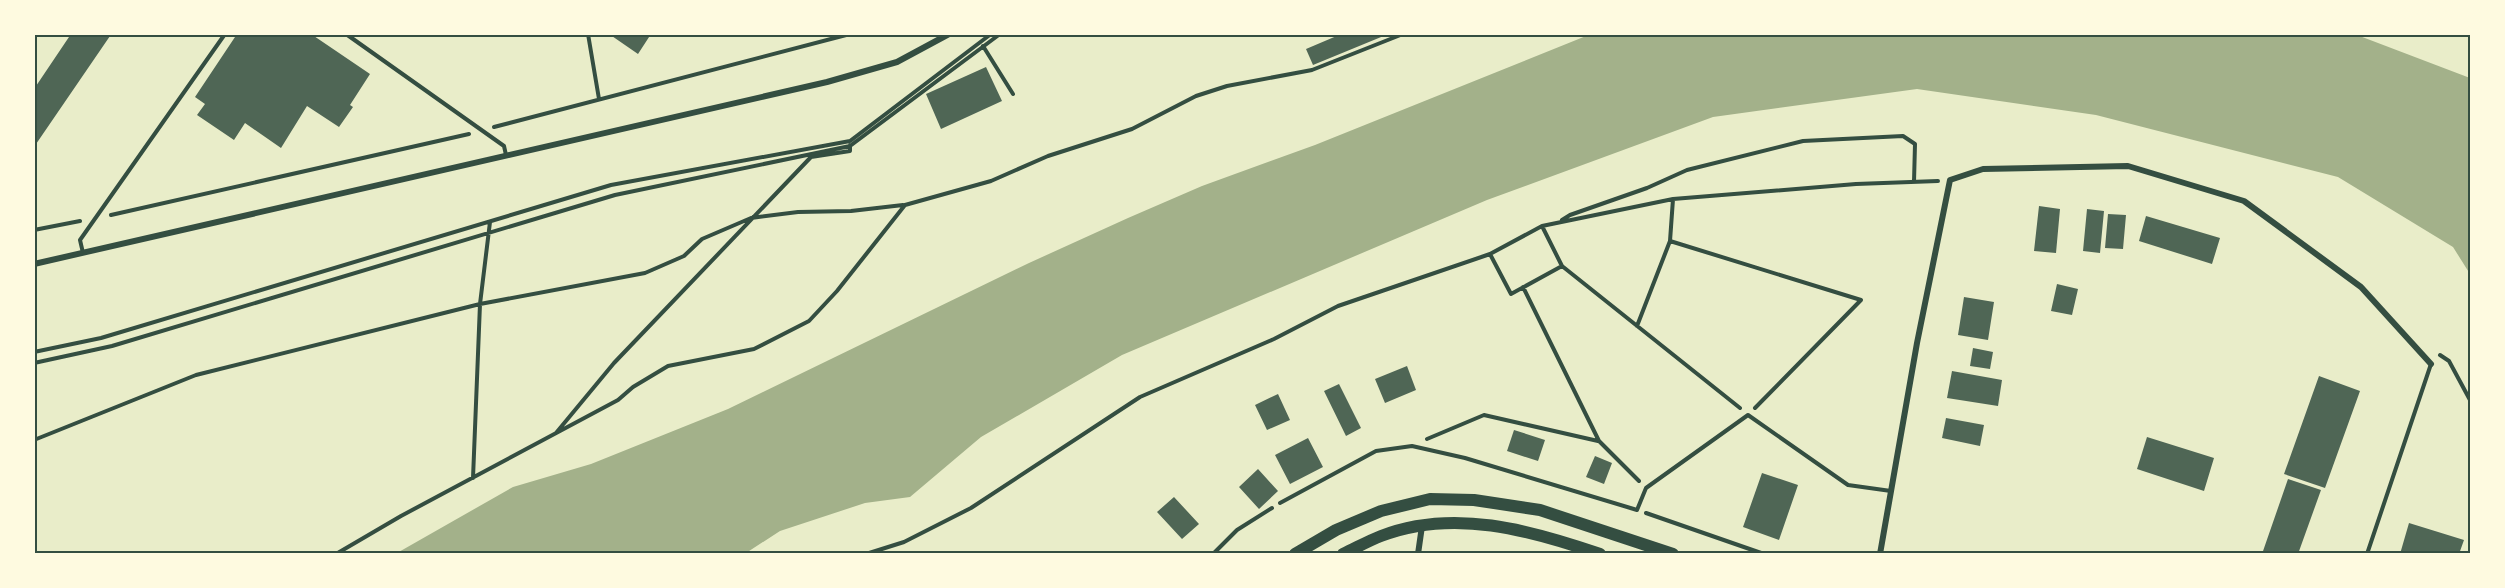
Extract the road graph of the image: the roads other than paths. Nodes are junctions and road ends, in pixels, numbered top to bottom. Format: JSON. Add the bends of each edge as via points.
{"nodes":[{"id":1,"x":225,"y":34,"type":"edge"},
{"id":2,"x":346,"y":34,"type":"edge"},
{"id":3,"x":949,"y":34,"type":"edge"},
{"id":4,"x":506,"y":155,"type":"junction"},
{"id":5,"x":83,"y":253,"type":"junction"},
{"id":6,"x":34,"y":264,"type":"edge"},
{"id":7,"x":2431,"y":364,"type":"joint"},
{"id":8,"x":1891,"y":491,"type":"junction"},
{"id":9,"x":1280,"y":503,"type":"road end"},
{"id":10,"x":1422,"y":525,"type":"junction"},
{"id":11,"x":1295,"y":554,"type":"edge"},
{"id":12,"x":1343,"y":554,"type":"edge"},
{"id":13,"x":1418,"y":554,"type":"edge"},
{"id":14,"x":1600,"y":554,"type":"edge"},
{"id":15,"x":1673,"y":554,"type":"edge"},
{"id":16,"x":1880,"y":554,"type":"edge"},
{"id":17,"x":2367,"y":554,"type":"edge"}],
"edges":[{"from":1,"to":5,"type":"lane","via":[[80,240]]},
{"from":2,"to":4,"type":"lane","via":[[504,146]]},
{"from":3,"to":4,"type":"street","via":[[897,62],[837,79]]},
{"from":4,"to":5,"type":"street"},
{"from":5,"to":6,"type":"street"},
{"from":7,"to":8,"type":"street","via":[[2361,287],[2244,201],[2128,166],[1983,169],[1950,180]]},
{"from":7,"to":17,"type":"lane"},
{"from":8,"to":9,"type":"lane","via":[[1848,485],[1748,414],[1646,488],[1637,510],[1412,446],[1376,451]]},
{"from":8,"to":16,"type":"street"},
{"from":10,"to":12,"type":"main road","via":[[1382,535]]},
{"from":10,"to":13,"type":"street"},
{"from":10,"to":14,"type":"main road","via":[[1479,523],[1544,534]]},
{"from":11,"to":15,"type":"main road","via":[[1335,530],[1381,511],[1430,499],[1474,500],[1540,510]]}]}
